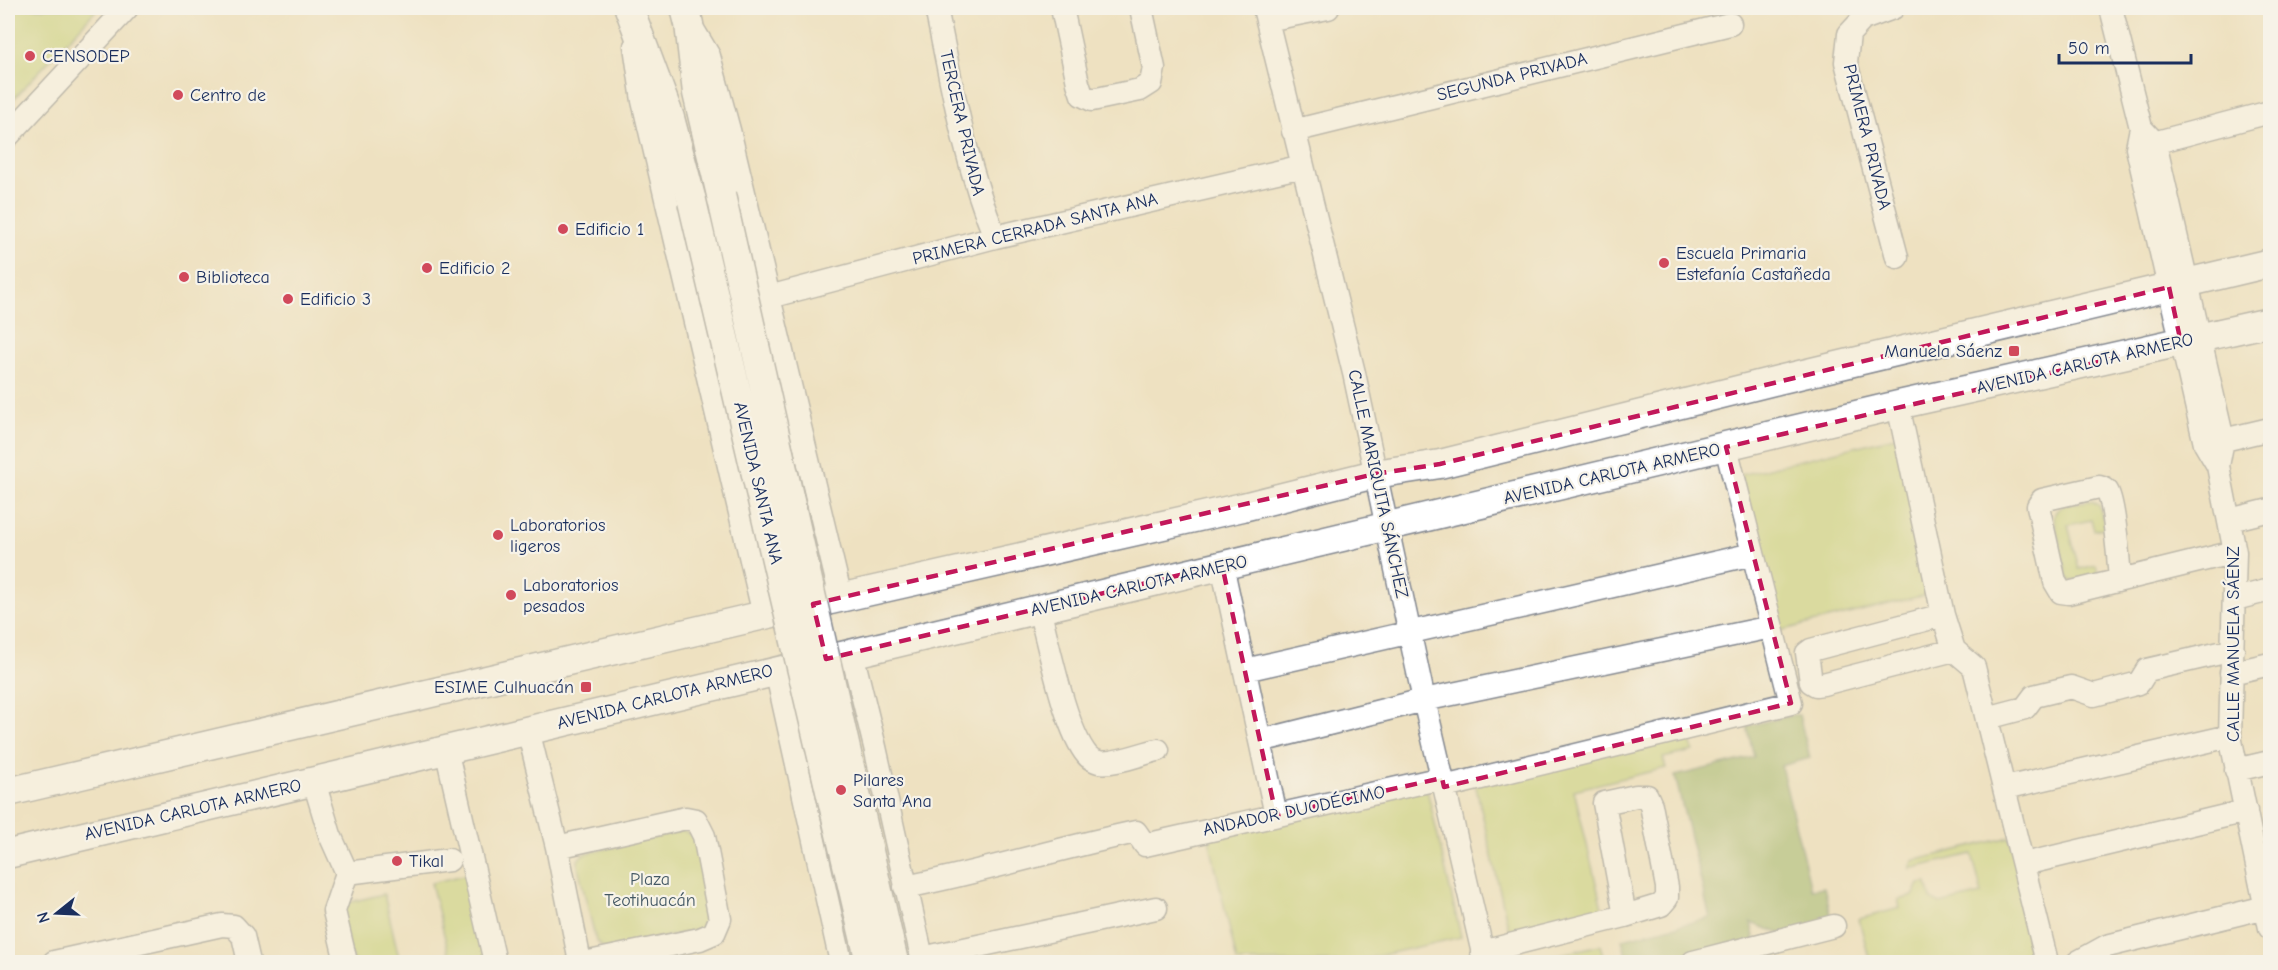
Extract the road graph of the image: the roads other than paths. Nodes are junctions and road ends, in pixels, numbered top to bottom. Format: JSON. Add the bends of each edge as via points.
{"nodes":[{"id":1,"x":127,"y":8,"type":"edge"},
{"id":2,"x":629,"y":8,"type":"edge"},
{"id":3,"x":936,"y":8,"type":"edge"},
{"id":4,"x":1062,"y":8,"type":"edge"},
{"id":5,"x":1141,"y":8,"type":"edge"},
{"id":6,"x":1328,"y":8,"type":"edge"},
{"id":7,"x":1893,"y":8,"type":"edge"},
{"id":8,"x":2111,"y":8,"type":"edge"},
{"id":9,"x":1266,"y":14,"type":"edge"},
{"id":10,"x":687,"y":16,"type":"edge"},
{"id":11,"x":1730,"y":24,"type":"dead end"},
{"id":12,"x":2271,"y":112,"type":"edge"},
{"id":13,"x":1293,"y":131,"type":"junction"},
{"id":14,"x":8,"y":136,"type":"edge"},
{"id":15,"x":2144,"y":140,"type":"junction"},
{"id":16,"x":1303,"y":166,"type":"junction"},
{"id":17,"x":995,"y":237,"type":"junction"},
{"id":18,"x":1897,"y":256,"type":"dead end"},
{"id":19,"x":2271,"y":263,"type":"edge"},
{"id":20,"x":2179,"y":285,"type":"junction"},
{"id":21,"x":769,"y":297,"type":"junction"},
{"id":22,"x":2271,"y":322,"type":"edge"},
{"id":23,"x":2191,"y":341,"type":"junction"},
{"id":24,"x":1898,"y":405,"type":"junction"},
{"id":25,"x":2271,"y":429,"type":"edge"},
{"id":26,"x":2214,"y":442,"type":"junction"},
{"id":27,"x":1726,"y":447,"type":"junction"},
{"id":28,"x":807,"y":450,"type":"junction"},
{"id":29,"x":730,"y":470,"type":"junction"},
{"id":30,"x":1375,"y":474,"type":"junction"},
{"id":31,"x":2271,"y":510,"type":"edge"},
{"id":32,"x":2230,"y":520,"type":"junction"},
{"id":33,"x":1387,"y":528,"type":"junction"},
{"id":34,"x":2235,"y":552,"type":"junction"},
{"id":35,"x":1753,"y":554,"type":"junction"},
{"id":36,"x":1222,"y":565,"type":"junction"},
{"id":37,"x":2120,"y":580,"type":"junction"},
{"id":38,"x":2271,"y":590,"type":"edge"},
{"id":39,"x":841,"y":598,"type":"junction"},
{"id":40,"x":2235,"y":599,"type":"junction"},
{"id":41,"x":1039,"y":609,"type":"junction"},
{"id":42,"x":764,"y":615,"type":"junction"},
{"id":43,"x":1943,"y":615,"type":"junction"},
{"id":44,"x":1771,"y":627,"type":"junction"},
{"id":45,"x":1410,"y":634,"type":"junction"},
{"id":46,"x":1954,"y":650,"type":"junction"},
{"id":47,"x":2233,"y":650,"type":"junction"},
{"id":48,"x":852,"y":653,"type":"junction"},
{"id":49,"x":2271,"y":664,"type":"edge"},
{"id":50,"x":776,"y":670,"type":"junction"},
{"id":51,"x":1245,"y":670,"type":"junction"},
{"id":52,"x":2231,"y":673,"type":"junction"},
{"id":53,"x":1424,"y":700,"type":"junction"},
{"id":54,"x":1987,"y":718,"type":"junction"},
{"id":55,"x":528,"y":730,"type":"junction"},
{"id":56,"x":2230,"y":736,"type":"junction"},
{"id":57,"x":1260,"y":741,"type":"junction"},
{"id":58,"x":875,"y":747,"type":"junction"},
{"id":59,"x":446,"y":749,"type":"junction"},
{"id":60,"x":1158,"y":750,"type":"dead end"},
{"id":61,"x":798,"y":762,"type":"junction"},
{"id":62,"x":2271,"y":762,"type":"edge"},
{"id":63,"x":2236,"y":770,"type":"junction"},
{"id":64,"x":314,"y":782,"type":"junction"},
{"id":65,"x":1443,"y":783,"type":"junction"},
{"id":66,"x":2005,"y":788,"type":"junction"},
{"id":67,"x":8,"y":792,"type":"edge"},
{"id":68,"x":2246,"y":811,"type":"junction"},
{"id":69,"x":1276,"y":815,"type":"junction"},
{"id":70,"x":557,"y":847,"type":"junction"},
{"id":71,"x":8,"y":854,"type":"edge"},
{"id":72,"x":449,"y":861,"type":"dead end"},
{"id":73,"x":2024,"y":864,"type":"junction"},
{"id":74,"x":347,"y":873,"type":"junction"},
{"id":75,"x":905,"y":888,"type":"junction"},
{"id":76,"x":1156,"y":908,"type":"dead end"},
{"id":77,"x":1625,"y":916,"type":"junction"},
{"id":78,"x":2268,"y":918,"type":"edge"},
{"id":79,"x":1834,"y":926,"type":"dead end"},
{"id":80,"x":1484,"y":957,"type":"edge"},
{"id":81,"x":85,"y":959,"type":"edge"},
{"id":82,"x":922,"y":960,"type":"edge"},
{"id":83,"x":54,"y":963,"type":"edge"},
{"id":84,"x":249,"y":963,"type":"edge"},
{"id":85,"x":346,"y":963,"type":"edge"},
{"id":86,"x":495,"y":963,"type":"edge"},
{"id":87,"x":580,"y":963,"type":"edge"},
{"id":88,"x":590,"y":963,"type":"edge"},
{"id":89,"x":841,"y":963,"type":"edge"},
{"id":90,"x":870,"y":963,"type":"edge"},
{"id":91,"x":894,"y":963,"type":"edge"},
{"id":92,"x":1693,"y":963,"type":"edge"},
{"id":93,"x":2047,"y":963,"type":"edge"},
{"id":94,"x":2078,"y":963,"type":"edge"}],
"edges":[{"from":1,"to":14,"type":"street"},
{"from":2,"to":29,"type":"street","name":"AVENIDA SANTA ANA","via":[[643,101]]},
{"from":2,"to":90,"type":"main road","name":"AVENIDA SANTA ANA","bridge":true,"via":[[670,118],[692,201]]},
{"from":3,"to":17,"type":"street","name":"TERCERA PRIVADA","via":[[980,201]]},
{"from":4,"to":5,"type":"street","via":[[1077,83],[1082,95],[1092,100],[1140,90],[1151,83],[1154,68]]},
{"from":6,"to":9,"type":"street"},
{"from":7,"to":18,"type":"street","name":"PRIMERA PRIVADA","via":[[1863,19],[1849,34],[1846,62]]},
{"from":8,"to":15,"type":"street","name":"CALLE MANUELA SÁENZ"},
{"from":9,"to":13,"type":"street","name":"CALLE MARIQUITA SÁNCHEZ"},
{"from":10,"to":21,"type":"street","name":"AVENIDA SANTA ANA","via":[[709,56]]},
{"from":10,"to":91,"type":"main road","name":"AVENIDA SANTA ANA","bridge":true,"via":[[697,93]]},
{"from":11,"to":13,"type":"street","name":"SEGUNDA PRIVADA"},
{"from":12,"to":15,"type":"street"},
{"from":13,"to":16,"type":"street","name":"CALLE MARIQUITA SÁNCHEZ"},
{"from":15,"to":20,"type":"street","name":"CALLE MANUELA SÁENZ"},
{"from":16,"to":17,"type":"street","name":"PRIMERA CERRADA SANTA ANA"},
{"from":16,"to":30,"type":"street","name":"CALLE MARIQUITA SÁNCHEZ"},
{"from":17,"to":21,"type":"street","name":"PRIMERA CERRADA SANTA ANA"},
{"from":19,"to":20,"type":"main road"},
{"from":20,"to":23,"type":"street","name":"CALLE MANUELA SÁENZ"},
{"from":20,"to":30,"type":"main road","via":[[1440,464]]},
{"from":21,"to":28,"type":"street","name":"AVENIDA SANTA ANA"},
{"from":22,"to":23,"type":"main road","name":"AVENIDA CARLOTA ARMERO"},
{"from":23,"to":24,"type":"main road","name":"AVENIDA CARLOTA ARMERO"},
{"from":23,"to":26,"type":"street","name":"CALLE MANUELA SÁENZ"},
{"from":24,"to":27,"type":"main road","name":"AVENIDA CARLOTA ARMERO"},
{"from":24,"to":43,"type":"street"},
{"from":25,"to":26,"type":"street"},
{"from":26,"to":32,"type":"street","name":"CALLE MANUELA SÁENZ"},
{"from":27,"to":33,"type":"main road","name":"AVENIDA CARLOTA ARMERO"},
{"from":27,"to":35,"type":"street"},
{"from":28,"to":29,"type":"street","via":[[802,476],[782,494],[765,496],[747,490]]},
{"from":28,"to":39,"type":"street","name":"AVENIDA SANTA ANA"},
{"from":29,"to":42,"type":"street","name":"AVENIDA SANTA ANA"},
{"from":30,"to":33,"type":"street","name":"CALLE MARIQUITA SÁNCHEZ"},
{"from":30,"to":39,"type":"main road"},
{"from":31,"to":32,"type":"street"},
{"from":32,"to":34,"type":"street","name":"CALLE MANUELA SÁENZ"},
{"from":33,"to":36,"type":"main road","name":"AVENIDA CARLOTA ARMERO"},
{"from":33,"to":45,"type":"street","name":"CALLE MARIQUITA SÁNCHEZ"},
{"from":34,"to":37,"type":"street"},
{"from":34,"to":40,"type":"street","name":"CALLE MANUELA SÁENZ"},
{"from":35,"to":44,"type":"street"},
{"from":35,"to":45,"type":"street"},
{"from":36,"to":41,"type":"main road","name":"AVENIDA CARLOTA ARMERO"},
{"from":36,"to":51,"type":"street"},
{"from":37,"to":37,"type":"street","via":[[2061,592],[2055,582],[2038,506],[2042,501],[2099,487],[2109,493]]},
{"from":38,"to":40,"type":"street"},
{"from":39,"to":42,"type":"main road"},
{"from":40,"to":47,"type":"street","name":"CALLE MANUELA SÁENZ"},
{"from":41,"to":48,"type":"main road","name":"AVENIDA CARLOTA ARMERO"},
{"from":41,"to":60,"type":"street","via":[[1065,707],[1087,756],[1107,762]]},
{"from":42,"to":67,"type":"main road"},
{"from":43,"to":46,"type":"street"},
{"from":43,"to":46,"type":"street","via":[[1811,650],[1807,653],[1811,682],[1823,684]]},
{"from":44,"to":53,"type":"street"},
{"from":44,"to":65,"type":"street","name":"ANDADOR DUODÉCIMO","via":[[1791,704]]},
{"from":45,"to":51,"type":"street"},
{"from":45,"to":53,"type":"street","name":"CALLE MARIQUITA SÁNCHEZ"},
{"from":46,"to":54,"type":"street","via":[[1974,667]]},
{"from":47,"to":52,"type":"street","name":"CALLE MANUELA SÁENZ"},
{"from":47,"to":54,"type":"street","via":[[2147,670],[2139,683],[2094,696],[2071,687],[2034,696],[2025,708]]},
{"from":48,"to":50,"type":"main road","name":"AVENIDA CARLOTA ARMERO"},
{"from":48,"to":58,"type":"street"},
{"from":49,"to":52,"type":"street"},
{"from":50,"to":55,"type":"main road","name":"AVENIDA CARLOTA ARMERO"},
{"from":50,"to":61,"type":"street"},
{"from":51,"to":57,"type":"street"},
{"from":52,"to":56,"type":"street","name":"CALLE MANUELA SÁENZ"},
{"from":53,"to":57,"type":"street"},
{"from":53,"to":65,"type":"street","name":"CALLE MARIQUITA SÁNCHEZ"},
{"from":54,"to":66,"type":"street"},
{"from":55,"to":59,"type":"main road","name":"AVENIDA CARLOTA ARMERO"},
{"from":55,"to":70,"type":"street"},
{"from":56,"to":63,"type":"street","name":"CALLE MANUELA SÁENZ"},
{"from":56,"to":66,"type":"street"},
{"from":57,"to":69,"type":"street"},
{"from":58,"to":61,"type":"street","via":[[868,729],[854,716],[835,711],[808,722],[802,730],[796,748]]},
{"from":58,"to":75,"type":"street"},
{"from":59,"to":64,"type":"main road","name":"AVENIDA CARLOTA ARMERO"},
{"from":59,"to":86,"type":"street"},
{"from":61,"to":89,"type":"street"},
{"from":62,"to":63,"type":"street"},
{"from":63,"to":68,"type":"street","name":"CALLE MANUELA SÁENZ"},
{"from":64,"to":71,"type":"main road","name":"AVENIDA CARLOTA ARMERO"},
{"from":64,"to":74,"type":"street","via":[[330,835]]},
{"from":65,"to":69,"type":"street","name":"ANDADOR DUODÉCIMO"},
{"from":65,"to":80,"type":"street","name":"CALLE MARIQUITA SÁNCHEZ"},
{"from":66,"to":73,"type":"street"},
{"from":68,"to":73,"type":"street"},
{"from":68,"to":78,"type":"street","name":"CALLE MANUELA SÁENZ"},
{"from":69,"to":75,"type":"street","name":"ANDADOR DUODÉCIMO","via":[[1145,844],[1136,832]]},
{"from":70,"to":87,"type":"street"},
{"from":70,"to":88,"type":"street","via":[[686,818],[696,820],[704,836],[720,919],[714,933]]},
{"from":72,"to":74,"type":"street"},
{"from":73,"to":93,"type":"street"},
{"from":74,"to":85,"type":"street","via":[[334,911]]},
{"from":75,"to":82,"type":"street"},
{"from":76,"to":82,"type":"street"},
{"from":77,"to":77,"type":"street","via":[[1661,905],[1667,898],[1647,796],[1604,803]]},
{"from":77,"to":80,"type":"street"},
{"from":78,"to":94,"type":"street","via":[[2107,946]]},
{"from":79,"to":92,"type":"street"},
{"from":81,"to":83,"type":"street"},
{"from":81,"to":84,"type":"street","via":[[222,925],[234,926],[243,936]]}]}
